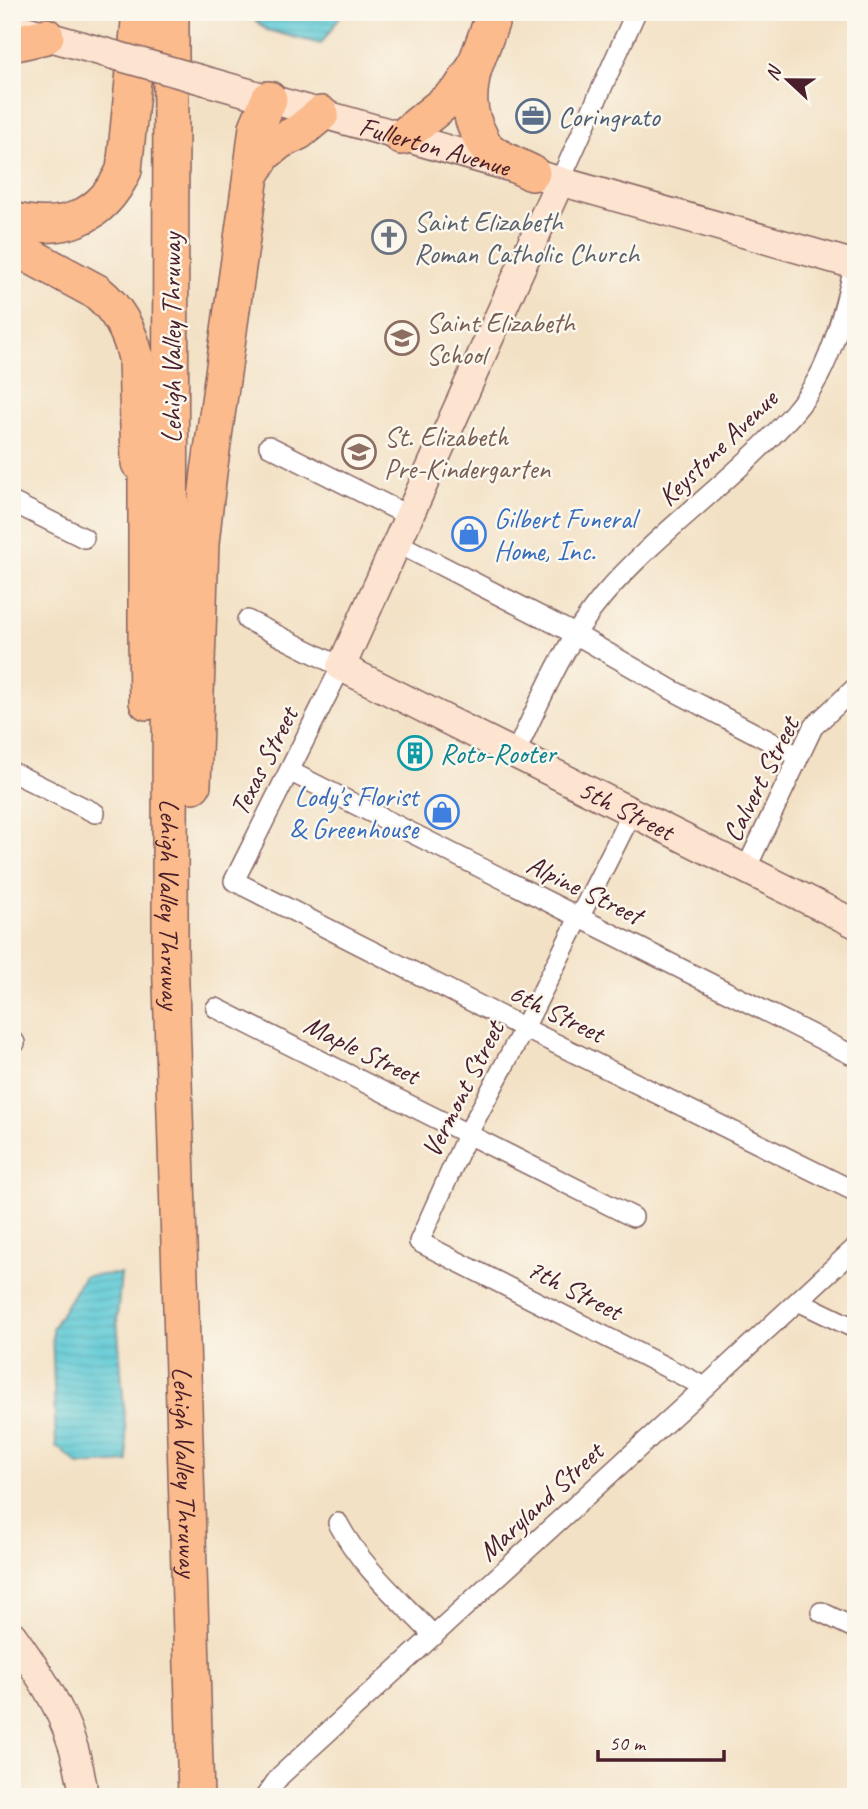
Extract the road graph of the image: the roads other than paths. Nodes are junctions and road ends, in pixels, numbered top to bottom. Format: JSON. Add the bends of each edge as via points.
{"nodes":[{"id":1,"x":140,"y":12,"type":"edge"},
{"id":2,"x":148,"y":12,"type":"edge"},
{"id":3,"x":171,"y":12,"type":"edge"},
{"id":4,"x":495,"y":12,"type":"edge"},
{"id":5,"x":636,"y":12,"type":"edge"},
{"id":6,"x":12,"y":26,"type":"edge"},
{"id":7,"x":46,"y":36,"type":"junction"},
{"id":8,"x":12,"y":44,"type":"edge"},
{"id":9,"x":474,"y":68,"type":"junction"},
{"id":10,"x":269,"y":99,"type":"junction"},
{"id":11,"x":321,"y":114,"type":"junction"},
{"id":12,"x":402,"y":136,"type":"junction"},
{"id":13,"x":251,"y":175,"type":"junction"},
{"id":14,"x":546,"y":177,"type":"junction"},
{"id":15,"x":12,"y":220,"type":"edge"},
{"id":16,"x":12,"y":246,"type":"edge"},
{"id":17,"x":855,"y":265,"type":"edge"},
{"id":18,"x":269,"y":446,"type":"dead end"},
{"id":19,"x":12,"y":502,"type":"edge"},
{"id":20,"x":409,"y":516,"type":"junction"},
{"id":21,"x":84,"y":538,"type":"dead end"},
{"id":22,"x":397,"y":543,"type":"junction"},
{"id":23,"x":247,"y":620,"type":"dead end"},
{"id":24,"x":575,"y":634,"type":"junction"},
{"id":25,"x":146,"y":635,"type":"junction"},
{"id":26,"x":341,"y":667,"type":"junction"},
{"id":27,"x":856,"y":687,"type":"edge"},
{"id":28,"x":515,"y":754,"type":"junction"},
{"id":29,"x":798,"y":756,"type":"junction"},
{"id":30,"x":289,"y":771,"type":"junction"},
{"id":31,"x":12,"y":772,"type":"edge"},
{"id":32,"x":632,"y":812,"type":"junction"},
{"id":33,"x":95,"y":813,"type":"dead end"},
{"id":34,"x":746,"y":869,"type":"junction"},
{"id":35,"x":234,"y":881,"type":"joint"},
{"id":36,"x":580,"y":918,"type":"junction"},
{"id":37,"x":856,"y":924,"type":"edge"},
{"id":38,"x":216,"y":1008,"type":"dead end"},
{"id":39,"x":524,"y":1028,"type":"junction"},
{"id":40,"x":856,"y":1057,"type":"edge"},
{"id":41,"x":467,"y":1135,"type":"junction"},
{"id":42,"x":177,"y":1138,"type":"junction"},
{"id":43,"x":856,"y":1192,"type":"edge"},
{"id":44,"x":633,"y":1217,"type":"dead end"},
{"id":45,"x":419,"y":1242,"type":"joint"},
{"id":46,"x":856,"y":1247,"type":"edge"},
{"id":47,"x":798,"y":1301,"type":"junction"},
{"id":48,"x":856,"y":1329,"type":"edge"},
{"id":49,"x":705,"y":1387,"type":"junction"},
{"id":50,"x":338,"y":1523,"type":"dead end"},
{"id":51,"x":821,"y":1612,"type":"dead end"},
{"id":52,"x":856,"y":1629,"type":"edge"},
{"id":53,"x":12,"y":1635,"type":"edge"},
{"id":54,"x":434,"y":1636,"type":"junction"},
{"id":55,"x":84,"y":1797,"type":"edge"},
{"id":56,"x":174,"y":1797,"type":"edge"},
{"id":57,"x":195,"y":1797,"type":"edge"},
{"id":58,"x":265,"y":1797,"type":"edge"}],
"edges":[{"from":1,"to":15,"type":"highway","via":[[119,182],[93,211],[70,222],[44,225]]},
{"from":2,"to":25,"type":"highway","name":"Lehigh Valley Thruway"},
{"from":3,"to":42,"type":"highway","name":"Lehigh Valley Thruway","via":[[170,951]]},
{"from":4,"to":9,"type":"highway"},
{"from":5,"to":14,"type":"street"},
{"from":6,"to":7,"type":"street","name":"Fullerton Avenue"},
{"from":7,"to":8,"type":"highway"},
{"from":7,"to":10,"type":"street","name":"Fullerton Avenue","bridge":true},
{"from":9,"to":12,"type":"highway","via":[[459,91]]},
{"from":9,"to":14,"type":"highway","via":[[468,104],[488,150]]},
{"from":10,"to":11,"type":"street","name":"Fullerton Avenue"},
{"from":10,"to":13,"type":"highway","via":[[257,127]]},
{"from":11,"to":12,"type":"street","name":"Fullerton Avenue"},
{"from":11,"to":13,"type":"highway","via":[[264,154]]},
{"from":12,"to":14,"type":"street","name":"Fullerton Avenue"},
{"from":13,"to":42,"type":"highway","via":[[201,543]]},
{"from":14,"to":17,"type":"street","name":"Fullerton Avenue"},
{"from":14,"to":20,"type":"street"},
{"from":16,"to":25,"type":"highway","via":[[106,300],[133,345]]},
{"from":17,"to":24,"type":"street","name":"Keystone Avenue","via":[[825,364],[799,409],[634,563]]},
{"from":18,"to":20,"type":"street"},
{"from":19,"to":21,"type":"street"},
{"from":20,"to":22,"type":"street"},
{"from":22,"to":24,"type":"street"},
{"from":22,"to":26,"type":"street"},
{"from":23,"to":26,"type":"street","name":"5th Street"},
{"from":24,"to":28,"type":"street","name":"Keystone Avenue"},
{"from":24,"to":29,"type":"street"},
{"from":25,"to":56,"type":"highway","name":"Lehigh Valley Thruway"},
{"from":26,"to":28,"type":"street","name":"5th Street"},
{"from":26,"to":30,"type":"street","name":"Texas Street"},
{"from":27,"to":29,"type":"street","name":"Calvert Street","via":[[813,727]]},
{"from":28,"to":32,"type":"street","name":"5th Street"},
{"from":29,"to":34,"type":"street","name":"Calvert Street"},
{"from":30,"to":35,"type":"street","name":"Texas Street"},
{"from":30,"to":36,"type":"street","name":"Alpine Street"},
{"from":31,"to":33,"type":"street"},
{"from":32,"to":34,"type":"street","name":"5th Street"},
{"from":32,"to":36,"type":"street","name":"Vermont Street"},
{"from":34,"to":37,"type":"street","name":"5th Street"},
{"from":35,"to":39,"type":"street","name":"6th Street"},
{"from":36,"to":39,"type":"street","name":"Vermont Street"},
{"from":36,"to":40,"type":"street","name":"Alpine Street"},
{"from":38,"to":41,"type":"street","name":"Maple Street"},
{"from":39,"to":41,"type":"street","name":"Vermont Street"},
{"from":39,"to":43,"type":"street","name":"6th Street"},
{"from":41,"to":44,"type":"street","name":"Maple Street"},
{"from":41,"to":45,"type":"street","name":"Vermont Street"},
{"from":42,"to":57,"type":"highway","name":"Lehigh Valley Thruway"},
{"from":45,"to":49,"type":"street","name":"7th Street"},
{"from":46,"to":47,"type":"street","name":"Maryland Street"},
{"from":47,"to":48,"type":"street"},
{"from":47,"to":49,"type":"street","name":"Maryland Street"},
{"from":49,"to":54,"type":"street","name":"Maryland Street"},
{"from":50,"to":54,"type":"street","via":[[361,1559]]},
{"from":51,"to":52,"type":"street"},
{"from":53,"to":55,"type":"street","via":[[40,1673],[66,1724]]},
{"from":54,"to":58,"type":"street","name":"Maryland Street","via":[[280,1776]]}]}
